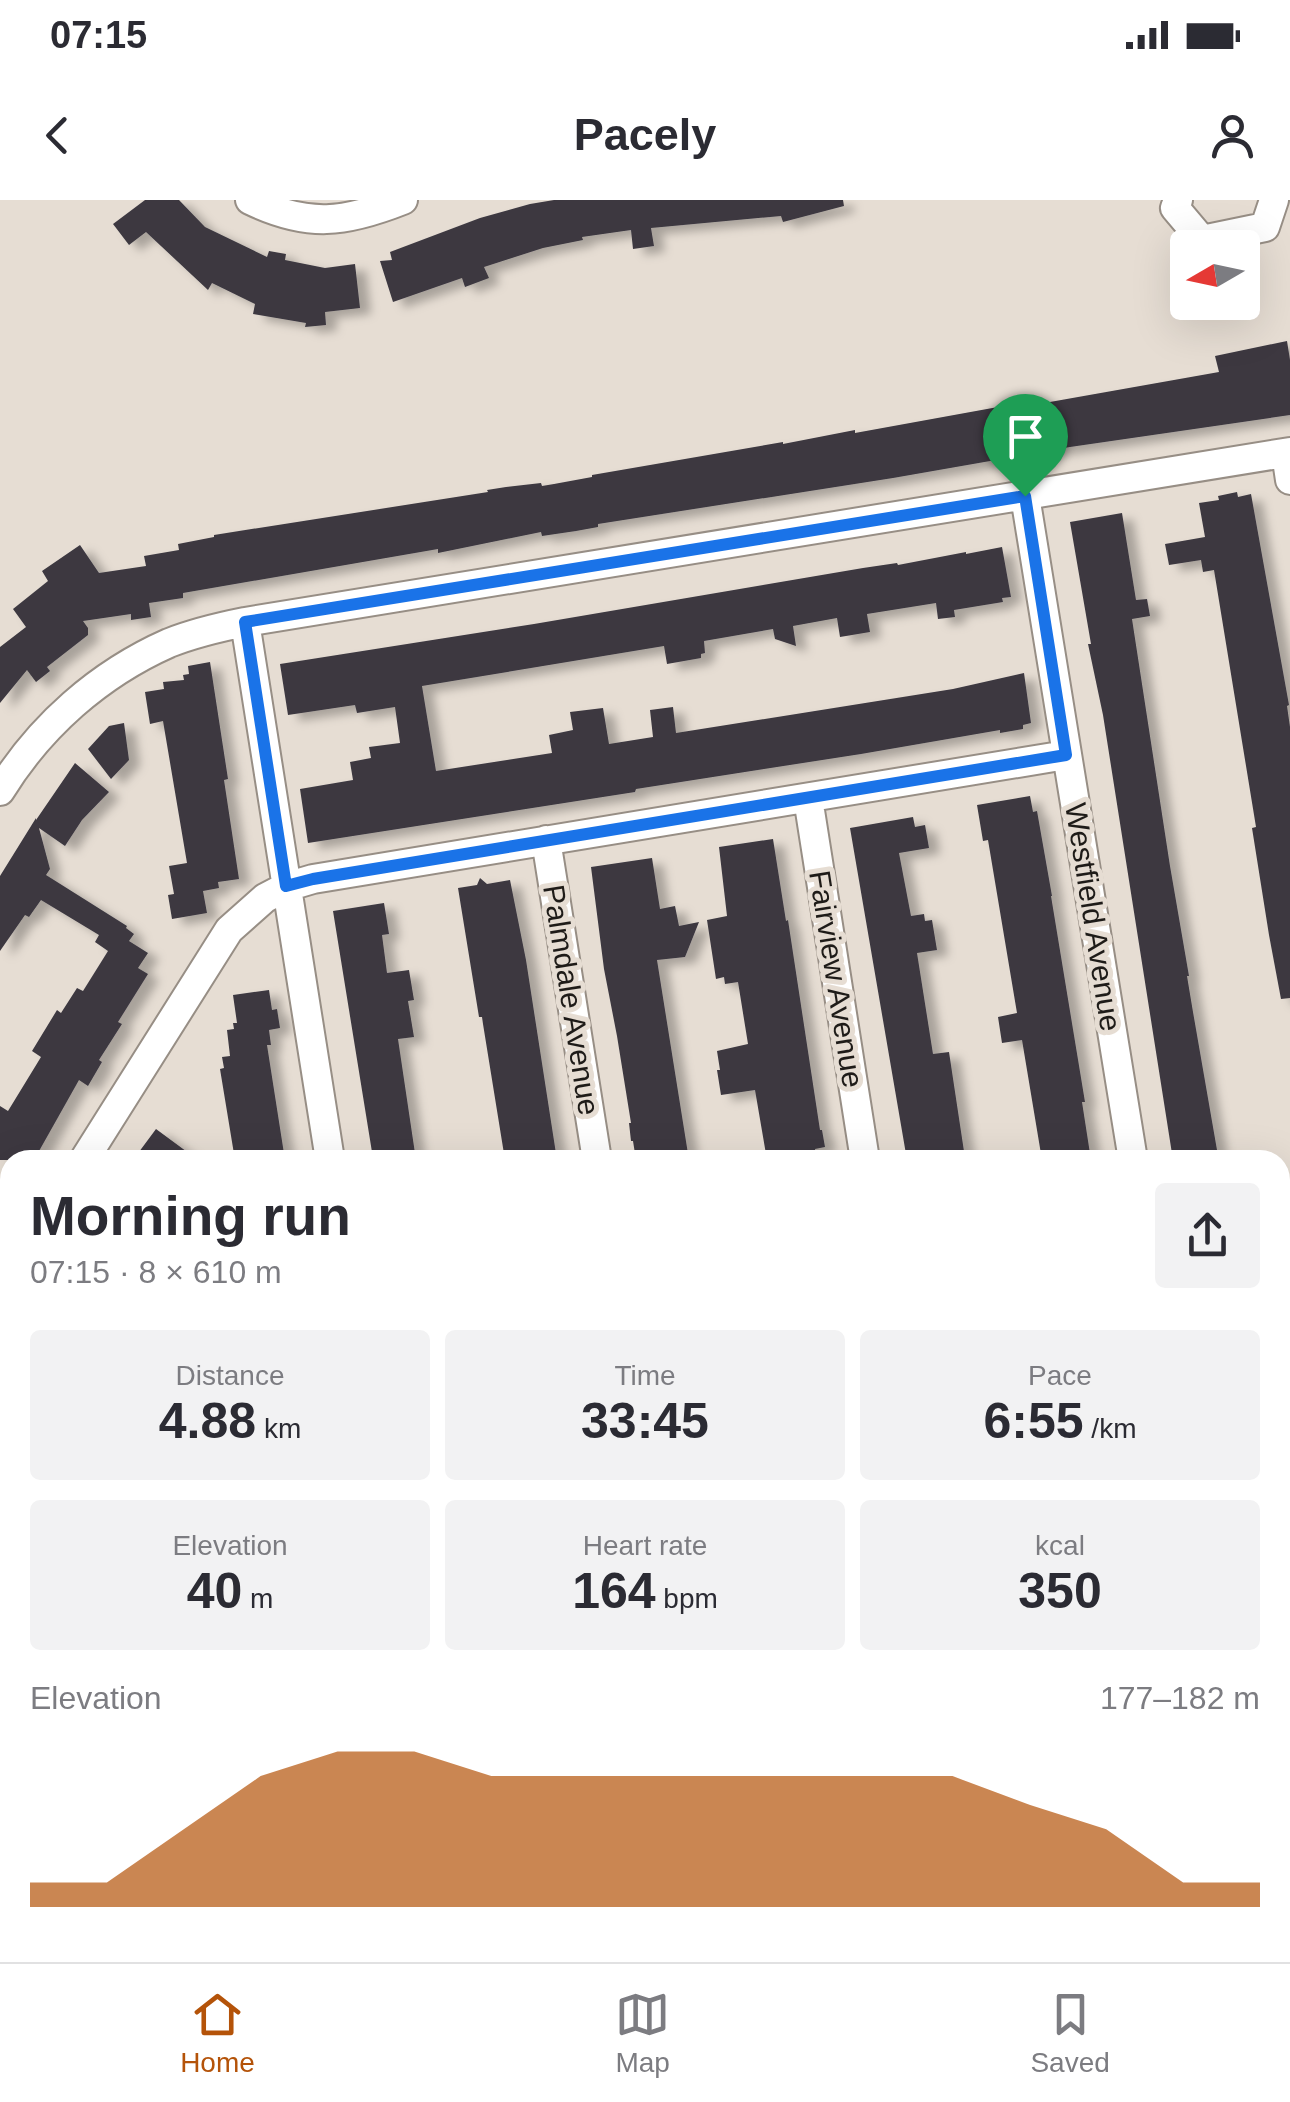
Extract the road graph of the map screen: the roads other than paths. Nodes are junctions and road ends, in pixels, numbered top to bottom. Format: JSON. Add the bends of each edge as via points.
{"nodes":[{"id":1,"x":250,"y":200,"type":"edge"},
{"id":2,"x":403,"y":200,"type":"edge"},
{"id":3,"x":1178,"y":200,"type":"edge"},
{"id":4,"x":1274,"y":200,"type":"edge"},
{"id":5,"x":1288,"y":462,"type":"edge"},
{"id":6,"x":1025,"y":496,"type":"junction"},
{"id":7,"x":245,"y":622,"type":"junction"},
{"id":8,"x":1066,"y":755,"type":"junction"},
{"id":9,"x":0,"y":791,"type":"edge"},
{"id":10,"x":808,"y":798,"type":"junction"},
{"id":11,"x":546,"y":840,"type":"junction"},
{"id":12,"x":286,"y":886,"type":"junction"},
{"id":13,"x":90,"y":1150,"type":"edge"},
{"id":14,"x":328,"y":1150,"type":"edge"},
{"id":15,"x":594,"y":1150,"type":"edge"},
{"id":16,"x":863,"y":1150,"type":"edge"},
{"id":17,"x":1131,"y":1150,"type":"edge"}],
"edges":[{"from":1,"to":2,"type":"street","via":[[327,220]]},
{"from":3,"to":4,"type":"street","via":[[1176,208],[1202,240],[1265,226]]},
{"from":5,"to":6,"type":"street"},
{"from":6,"to":7,"type":"street"},
{"from":6,"to":8,"type":"street","name":"Westfield Avenue"},
{"from":7,"to":9,"type":"street","via":[[170,643],[106,680],[51,724]]},
{"from":7,"to":12,"type":"street"},
{"from":8,"to":10,"type":"street"},
{"from":8,"to":17,"type":"street","name":"Westfield Avenue"},
{"from":10,"to":11,"type":"street"},
{"from":10,"to":16,"type":"street","name":"Fairview Avenue"},
{"from":11,"to":12,"type":"street"},
{"from":11,"to":15,"type":"street","name":"Palmdale Avenue"},
{"from":12,"to":13,"type":"street","via":[[229,930]]},
{"from":12,"to":14,"type":"street"}]}
